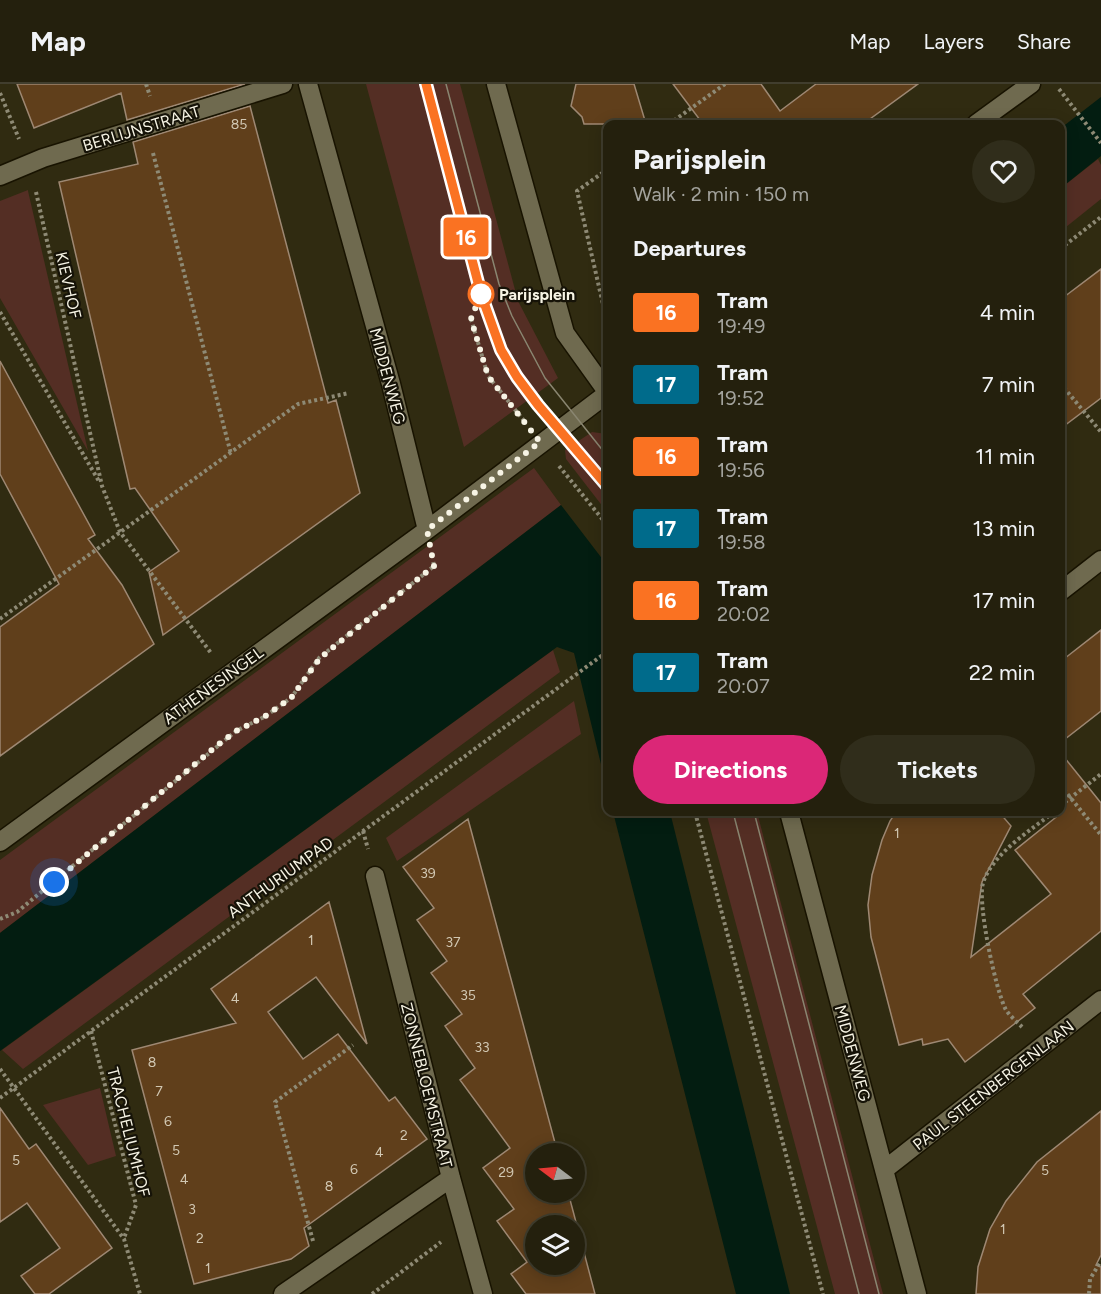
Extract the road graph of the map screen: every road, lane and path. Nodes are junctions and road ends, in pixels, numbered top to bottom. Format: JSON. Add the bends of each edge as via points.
{"nodes":[{"id":1,"x":283,"y":84,"type":"edge"},
{"id":2,"x":308,"y":84,"type":"edge"},
{"id":3,"x":496,"y":84,"type":"edge"},
{"id":4,"x":725,"y":84,"type":"edge"},
{"id":5,"x":1031,"y":84,"type":"edge"},
{"id":6,"x":0,"y":93,"type":"edge"},
{"id":7,"x":1067,"y":99,"type":"dead end"},
{"id":8,"x":675,"y":120,"type":"edge"},
{"id":9,"x":982,"y":120,"type":"edge"},
{"id":10,"x":146,"y":127,"type":"junction"},
{"id":11,"x":1101,"y":143,"type":"edge"},
{"id":12,"x":29,"y":163,"type":"junction"},
{"id":13,"x":603,"y":173,"type":"edge"},
{"id":14,"x":0,"y":176,"type":"edge"},
{"id":15,"x":1101,"y":217,"type":"edge"},
{"id":16,"x":1065,"y":245,"type":"edge"},
{"id":17,"x":603,"y":304,"type":"edge"},
{"id":18,"x":0,"y":312,"type":"edge"},
{"id":19,"x":471,"y":319,"type":"dead end"},
{"id":20,"x":603,"y":386,"type":"edge"},
{"id":21,"x":1065,"y":389,"type":"edge"},
{"id":22,"x":349,"y":393,"type":"dead end"},
{"id":23,"x":603,"y":397,"type":"edge"},
{"id":24,"x":1101,"y":432,"type":"edge"},
{"id":25,"x":540,"y":442,"type":"junction"},
{"id":26,"x":231,"y":454,"type":"junction"},
{"id":27,"x":102,"y":486,"type":"junction"},
{"id":28,"x":603,"y":520,"type":"edge"},
{"id":29,"x":427,"y":530,"type":"junction"},
{"id":30,"x":120,"y":532,"type":"junction"},
{"id":31,"x":1101,"y":560,"type":"edge"},
{"id":32,"x":1065,"y":588,"type":"edge"},
{"id":33,"x":0,"y":619,"type":"edge"},
{"id":34,"x":603,"y":655,"type":"edge"},
{"id":35,"x":227,"y":675,"type":"junction"},
{"id":36,"x":1101,"y":774,"type":"edge"},
{"id":37,"x":1065,"y":791,"type":"edge"},
{"id":38,"x":1071,"y":798,"type":"junction"},
{"id":39,"x":1065,"y":802,"type":"edge"},
{"id":40,"x":696,"y":816,"type":"edge"},
{"id":41,"x":790,"y":816,"type":"edge"},
{"id":42,"x":1049,"y":816,"type":"edge"},
{"id":43,"x":1101,"y":835,"type":"edge"},
{"id":44,"x":0,"y":842,"type":"edge"},
{"id":45,"x":375,"y":876,"type":"dead end"},
{"id":46,"x":0,"y":919,"type":"edge"},
{"id":47,"x":1101,"y":1000,"type":"edge"},
{"id":48,"x":1023,"y":1028,"type":"dead end"},
{"id":49,"x":91,"y":1031,"type":"junction"},
{"id":50,"x":353,"y":1046,"type":"dead end"},
{"id":51,"x":1,"y":1070,"type":"edge"},
{"id":52,"x":15,"y":1088,"type":"junction"},
{"id":53,"x":0,"y":1098,"type":"edge"},
{"id":54,"x":884,"y":1170,"type":"junction"},
{"id":55,"x":450,"y":1178,"type":"junction"},
{"id":56,"x":463,"y":1226,"type":"junction"},
{"id":57,"x":124,"y":1239,"type":"junction"},
{"id":58,"x":1101,"y":1261,"type":"edge"},
{"id":59,"x":320,"y":1267,"type":"junction"},
{"id":60,"x":140,"y":1294,"type":"edge"},
{"id":61,"x":282,"y":1294,"type":"edge"},
{"id":62,"x":372,"y":1294,"type":"edge"},
{"id":63,"x":483,"y":1294,"type":"edge"},
{"id":64,"x":823,"y":1294,"type":"edge"},
{"id":65,"x":917,"y":1294,"type":"edge"},
{"id":66,"x":1089,"y":1294,"type":"edge"}],
"edges":[{"from":1,"to":10,"type":"street","name":"BERLIJNSTRAAT"},
{"from":2,"to":29,"type":"street","name":"MIDDENWEG"},
{"from":3,"to":20,"type":"street","via":[[565,333]]},
{"from":4,"to":8,"type":"path"},
{"from":5,"to":9,"type":"street"},
{"from":6,"to":12,"type":"path","name":"KIEVHOF"},
{"from":7,"to":11,"type":"path"},
{"from":10,"to":12,"type":"street","name":"BERLIJNSTRAAT"},
{"from":10,"to":26,"type":"path"},
{"from":12,"to":14,"type":"street","name":"BERLIJNSTRAAT"},
{"from":12,"to":27,"type":"path","name":"KIEVHOF"},
{"from":13,"to":17,"type":"path","via":[[577,191]]},
{"from":15,"to":16,"type":"path"},
{"from":18,"to":27,"type":"path","name":"KIEVHOF"},
{"from":19,"to":25,"type":"path","via":[[488,376]]},
{"from":21,"to":24,"type":"path"},
{"from":22,"to":26,"type":"path","via":[[298,404]]},
{"from":23,"to":25,"type":"street"},
{"from":25,"to":28,"type":"path"},
{"from":25,"to":29,"type":"street"},
{"from":26,"to":30,"type":"path"},
{"from":27,"to":30,"type":"path","name":"KIEVHOF"},
{"from":29,"to":35,"type":"street","name":"ATHENESINGEL"},
{"from":29,"to":46,"type":"path","via":[[434,566],[320,658],[291,698],[236,731],[17,912]]},
{"from":30,"to":33,"type":"path"},
{"from":30,"to":35,"type":"path","name":"KIEVHOF"},
{"from":31,"to":32,"type":"street"},
{"from":34,"to":49,"type":"path","name":"ANTHURIUMPAD"},
{"from":35,"to":44,"type":"street","name":"ATHENESINGEL"},
{"from":36,"to":38,"type":"path"},
{"from":37,"to":38,"type":"path"},
{"from":38,"to":39,"type":"path"},
{"from":38,"to":43,"type":"path"},
{"from":40,"to":64,"type":"path"},
{"from":41,"to":54,"type":"street","name":"MIDDENWEG"},
{"from":42,"to":48,"type":"path","via":[[1002,854],[983,884],[982,916],[991,957],[1006,1009]]},
{"from":45,"to":55,"type":"street","name":"ZONNEBLOEMSTRAAT"},
{"from":47,"to":54,"type":"street","name":"PAUL STEENBERGENLAAN"},
{"from":49,"to":52,"type":"path","name":"ANTHURIUMPAD"},
{"from":49,"to":57,"type":"path","name":"TRACHELIUMHOF","via":[[136,1205]]},
{"from":50,"to":59,"type":"path","via":[[275,1102]]},
{"from":51,"to":52,"type":"path"},
{"from":52,"to":53,"type":"path","name":"ANTHURIUMPAD"},
{"from":52,"to":57,"type":"path"},
{"from":54,"to":65,"type":"street","name":"MIDDENWEG"},
{"from":55,"to":56,"type":"street","name":"ZONNEBLOEMSTRAAT"},
{"from":55,"to":59,"type":"street"},
{"from":56,"to":62,"type":"path"},
{"from":56,"to":63,"type":"street","name":"ZONNEBLOEMSTRAAT"},
{"from":57,"to":60,"type":"path"},
{"from":58,"to":66,"type":"path","via":[[1090,1279]]},
{"from":59,"to":61,"type":"street"}]}
